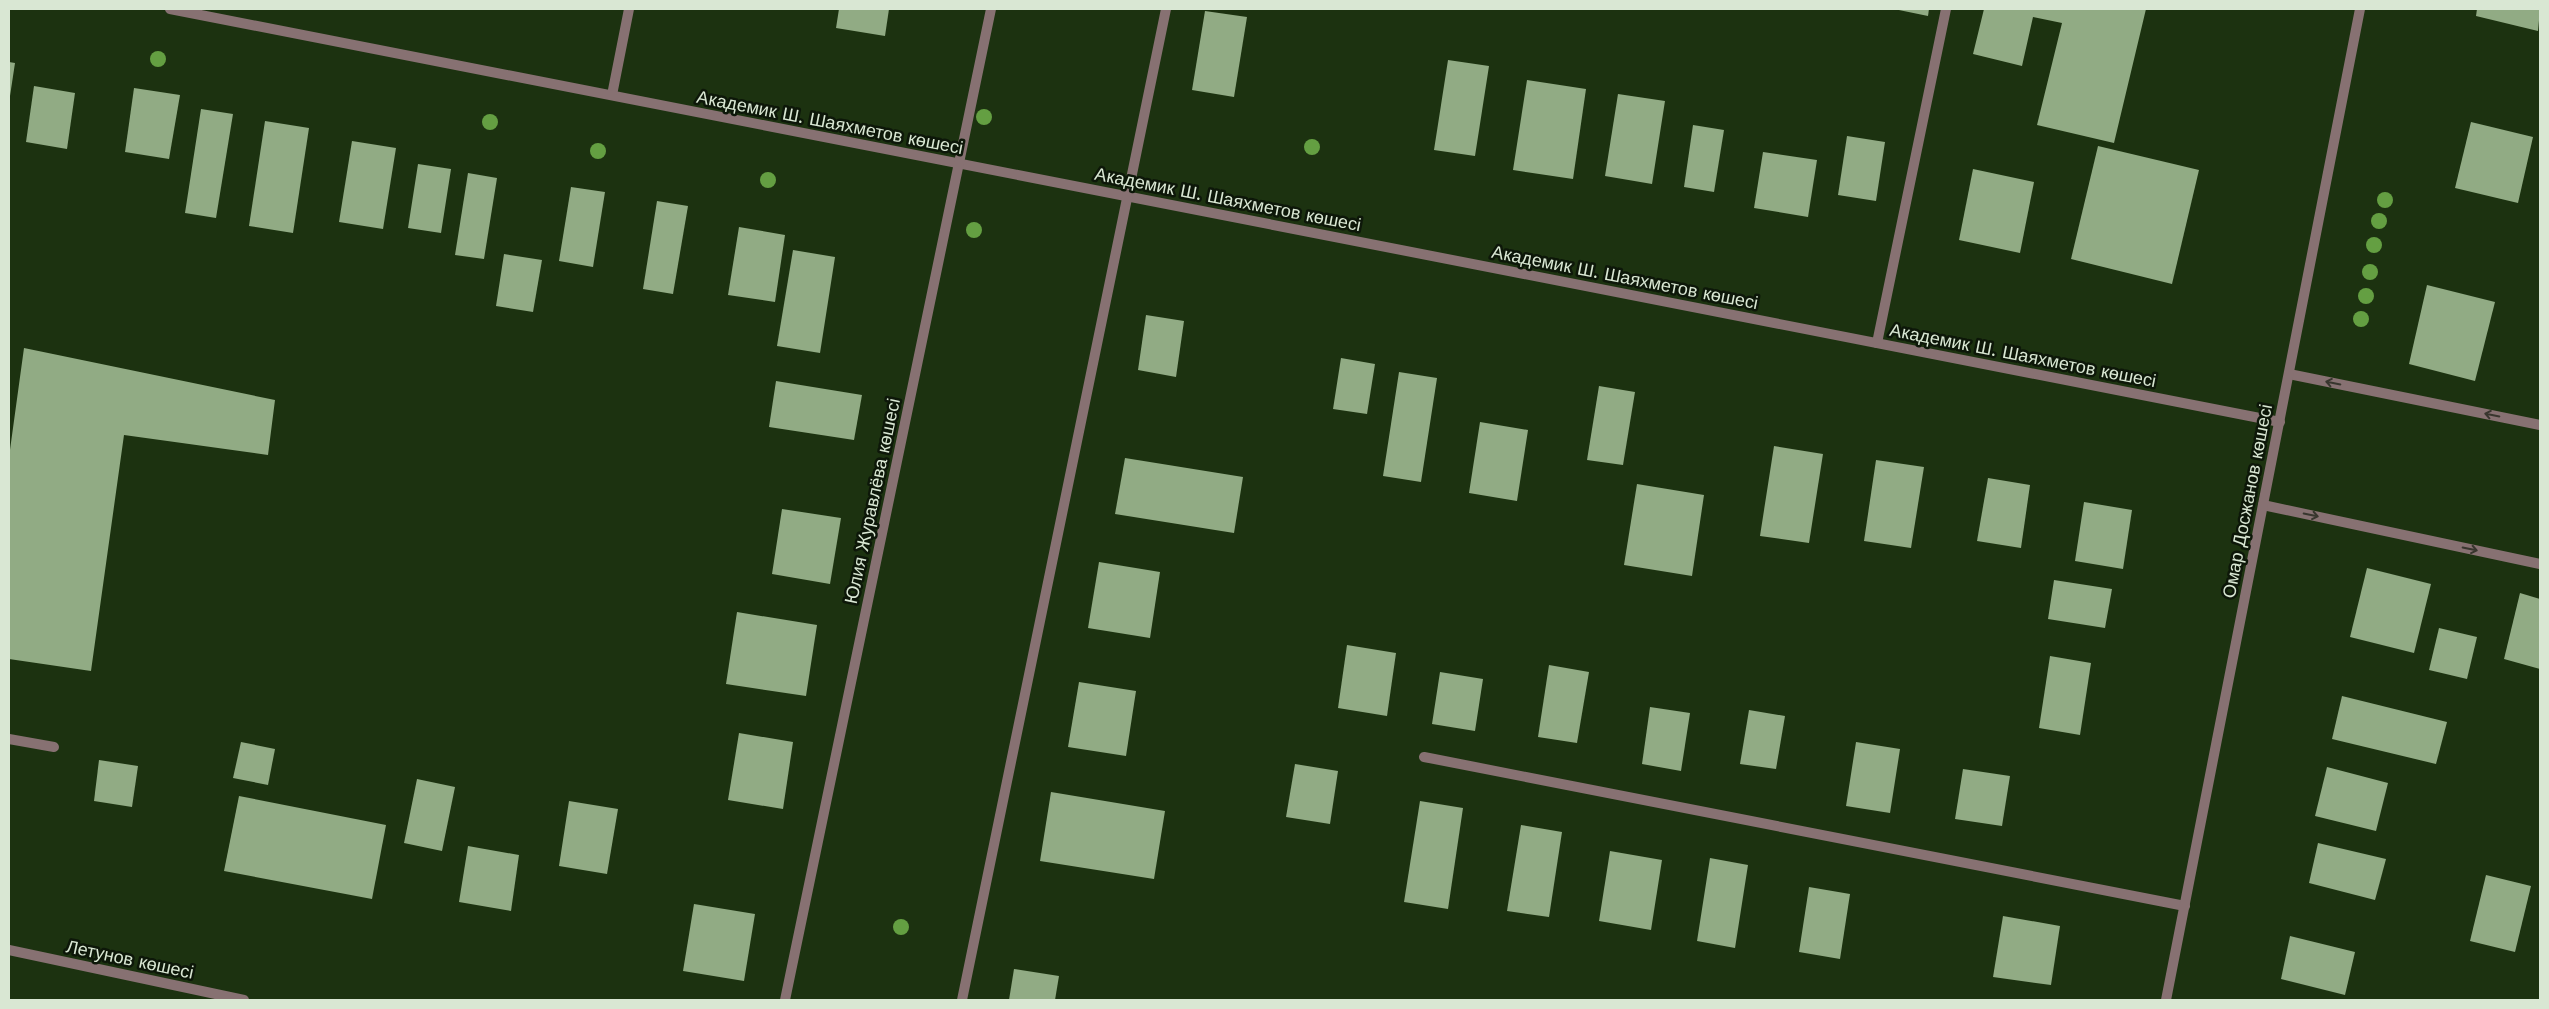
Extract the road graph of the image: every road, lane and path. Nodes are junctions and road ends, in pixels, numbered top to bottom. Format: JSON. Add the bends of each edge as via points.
{"nodes":[{"id":1,"x":170,"y":9,"type":"edge"},
{"id":2,"x":629,"y":9,"type":"edge"},
{"id":3,"x":992,"y":9,"type":"edge"},
{"id":4,"x":1166,"y":9,"type":"edge"},
{"id":5,"x":1946,"y":9,"type":"edge"},
{"id":6,"x":2360,"y":9,"type":"edge"},
{"id":7,"x":612,"y":95,"type":"junction"},
{"id":8,"x":959,"y":164,"type":"junction"},
{"id":9,"x":1127,"y":196,"type":"junction"},
{"id":10,"x":1877,"y":343,"type":"junction"},
{"id":11,"x":2289,"y":374,"type":"junction"},
{"id":12,"x":2280,"y":422,"type":"junction"},
{"id":13,"x":2540,"y":425,"type":"edge"},
{"id":14,"x":2264,"y":505,"type":"junction"},
{"id":15,"x":2540,"y":564,"type":"edge"},
{"id":16,"x":9,"y":739,"type":"edge"},
{"id":17,"x":54,"y":747,"type":"dead end"},
{"id":18,"x":1424,"y":757,"type":"dead end"},
{"id":19,"x":2185,"y":906,"type":"junction"},
{"id":20,"x":9,"y":950,"type":"edge"},
{"id":21,"x":244,"y":1000,"type":"edge"},
{"id":22,"x":785,"y":1000,"type":"edge"},
{"id":23,"x":962,"y":1000,"type":"edge"},
{"id":24,"x":2166,"y":1000,"type":"edge"}],
"edges":[{"from":1,"to":7,"type":"street","name":"Академик Ш. Шаяхметов көшесі"},
{"from":2,"to":7,"type":"street"},
{"from":3,"to":8,"type":"street","name":"Юлия Журавлёва көшесі"},
{"from":4,"to":9,"type":"street"},
{"from":5,"to":10,"type":"street"},
{"from":6,"to":11,"type":"street","name":"Омар Досжанов көшесі"},
{"from":7,"to":8,"type":"street","name":"Академик Ш. Шаяхметов көшесі"},
{"from":8,"to":9,"type":"street","name":"Академик Ш. Шаяхметов көшесі"},
{"from":8,"to":22,"type":"street","name":"Юлия Журавлёва көшесі"},
{"from":9,"to":10,"type":"street","name":"Академик Ш. Шаяхметов көшесі"},
{"from":9,"to":23,"type":"street"},
{"from":10,"to":12,"type":"street","name":"Академик Ш. Шаяхметов көшесі"},
{"from":11,"to":12,"type":"street","name":"Омар Досжанов көшесі"},
{"from":13,"to":11,"type":"street","one_way":true},
{"from":12,"to":14,"type":"street","name":"Омар Досжанов көшесі"},
{"from":14,"to":15,"type":"street","one_way":true},
{"from":14,"to":19,"type":"street","name":"Омар Досжанов көшесі"},
{"from":16,"to":17,"type":"street"},
{"from":18,"to":19,"type":"street"},
{"from":19,"to":24,"type":"street","name":"Омар Досжанов көшесі"},
{"from":20,"to":21,"type":"street","name":"Летунов көшесі"}]}
